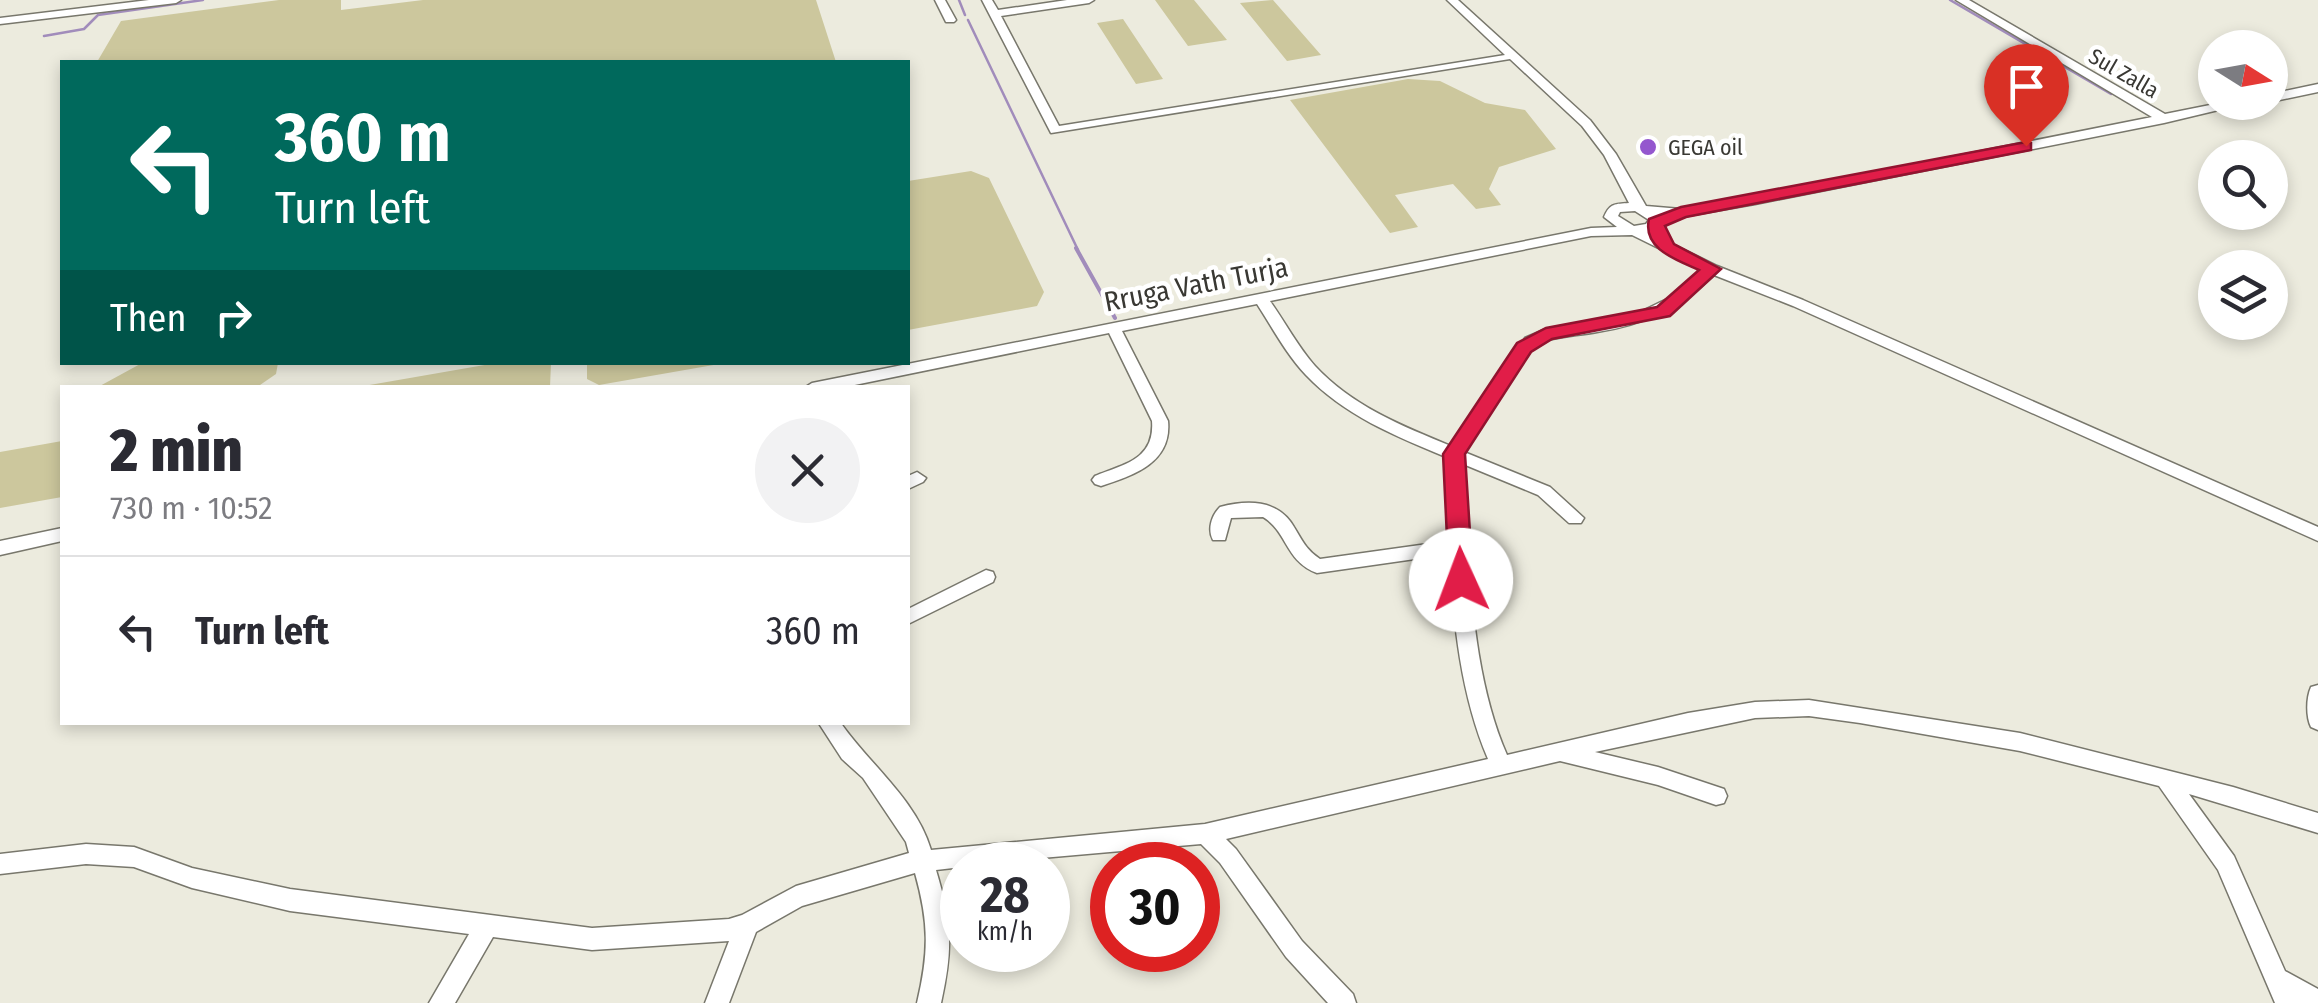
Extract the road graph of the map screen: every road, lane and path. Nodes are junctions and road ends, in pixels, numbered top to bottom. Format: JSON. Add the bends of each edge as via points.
{"nodes":[{"id":1,"x":176,"y":0,"type":"edge"},
{"id":2,"x":940,"y":0,"type":"edge"},
{"id":3,"x":987,"y":0,"type":"edge"},
{"id":4,"x":1089,"y":0,"type":"edge"},
{"id":5,"x":1442,"y":0,"type":"edge"},
{"id":6,"x":1452,"y":0,"type":"edge"},
{"id":7,"x":1961,"y":0,"type":"edge"},
{"id":8,"x":994,"y":14,"type":"junction"},
{"id":9,"x":950,"y":20,"type":"dead end"},
{"id":10,"x":0,"y":22,"type":"edge"},
{"id":11,"x":1504,"y":58,"type":"junction"},
{"id":12,"x":2318,"y":88,"type":"edge"},
{"id":13,"x":2288,"y":94,"type":"edge"},
{"id":14,"x":2198,"y":112,"type":"edge"},
{"id":15,"x":2164,"y":119,"type":"junction"},
{"id":16,"x":1642,"y":208,"type":"junction"},
{"id":17,"x":1613,"y":212,"type":"junction"},
{"id":18,"x":1681,"y":213,"type":"junction"},
{"id":19,"x":1655,"y":224,"type":"junction"},
{"id":20,"x":1631,"y":229,"type":"junction"},
{"id":21,"x":1590,"y":232,"type":"junction"},
{"id":22,"x":1667,"y":248,"type":"junction"},
{"id":23,"x":1712,"y":269,"type":"junction"},
{"id":24,"x":1262,"y":300,"type":"junction"},
{"id":25,"x":1114,"y":329,"type":"junction"},
{"id":26,"x":827,"y":385,"type":"edge"},
{"id":27,"x":1454,"y":454,"type":"junction"},
{"id":28,"x":1101,"y":480,"type":"dead end"},
{"id":29,"x":1575,"y":518,"type":"dead end"},
{"id":30,"x":2318,"y":534,"type":"edge"},
{"id":31,"x":60,"y":535,"type":"edge"},
{"id":32,"x":1219,"y":535,"type":"dead end"},
{"id":33,"x":1461,"y":546,"type":"junction"},
{"id":34,"x":0,"y":548,"type":"edge"},
{"id":35,"x":986,"y":577,"type":"dead end"},
{"id":36,"x":910,"y":616,"type":"edge"},
{"id":37,"x":2318,"y":693,"type":"edge"},
{"id":38,"x":2318,"y":721,"type":"edge"},
{"id":39,"x":830,"y":725,"type":"edge"},
{"id":40,"x":1562,"y":754,"type":"junction"},
{"id":41,"x":1502,"y":767,"type":"junction"},
{"id":42,"x":2167,"y":781,"type":"junction"},
{"id":43,"x":1716,"y":796,"type":"dead end"},
{"id":44,"x":2318,"y":823,"type":"edge"},
{"id":45,"x":1205,"y":834,"type":"junction"},
{"id":46,"x":922,"y":861,"type":"junction"},
{"id":47,"x":0,"y":864,"type":"edge"},
{"id":48,"x":747,"y":925,"type":"junction"},
{"id":49,"x":486,"y":928,"type":"junction"},
{"id":50,"x":2283,"y":991,"type":"edge"},
{"id":51,"x":2318,"y":1002,"type":"edge"},
{"id":52,"x":440,"y":1003,"type":"edge"},
{"id":53,"x":717,"y":1003,"type":"edge"},
{"id":54,"x":929,"y":1003,"type":"edge"},
{"id":55,"x":1344,"y":1003,"type":"edge"}],
"edges":[{"from":1,"to":10,"type":"street"},
{"from":2,"to":9,"type":"street"},
{"from":3,"to":8,"type":"street"},
{"from":4,"to":8,"type":"street"},
{"from":5,"to":11,"type":"street"},
{"from":6,"to":16,"type":"street","via":[[1586,123]]},
{"from":7,"to":15,"type":"street","name":"Sul Zalla"},
{"from":8,"to":11,"type":"street","via":[[1055,130]]},
{"from":11,"to":17,"type":"street","via":[[1598,154],[1616,190]]},
{"from":12,"to":13,"type":"street"},
{"from":14,"to":15,"type":"street","name":"Rruga Vath Turja"},
{"from":15,"to":18,"type":"street","name":"Rruga Vath Turja"},
{"from":16,"to":17,"type":"street","name":"Rruga Vath Turja"},
{"from":16,"to":18,"type":"street","name":"Rruga Vath Turja"},
{"from":16,"to":19,"type":"street"},
{"from":17,"to":20,"type":"street"},
{"from":17,"to":21,"type":"street","name":"Rruga Vath Turja"},
{"from":18,"to":19,"type":"street","name":"Rruga Vath Turja"},
{"from":19,"to":20,"type":"street","name":"Rruga Vath Turja"},
{"from":19,"to":22,"type":"street"},
{"from":20,"to":21,"type":"street","name":"Rruga Vath Turja"},
{"from":20,"to":22,"type":"street"},
{"from":21,"to":24,"type":"street","name":"Rruga Vath Turja"},
{"from":22,"to":23,"type":"street"},
{"from":23,"to":27,"type":"street","via":[[1656,315],[1530,342]]},
{"from":23,"to":30,"type":"street"},
{"from":24,"to":25,"type":"street","name":"Rruga Vath Turja"},
{"from":24,"to":27,"type":"street","via":[[1308,368],[1343,402]]},
{"from":25,"to":26,"type":"street","name":"Rruga Vath Turja"},
{"from":25,"to":28,"type":"street","via":[[1164,436],[1148,461]]},
{"from":27,"to":29,"type":"street","via":[[1544,491]]},
{"from":27,"to":33,"type":"street"},
{"from":31,"to":34,"type":"street"},
{"from":32,"to":33,"type":"street","via":[[1226,512],[1268,512],[1286,523],[1300,554],[1317,566]]},
{"from":33,"to":41,"type":"street","via":[[1471,671]]},
{"from":35,"to":36,"type":"street"},
{"from":37,"to":38,"type":"street"},
{"from":39,"to":46,"type":"street","via":[[916,838]]},
{"from":40,"to":41,"type":"street"},
{"from":40,"to":42,"type":"street","via":[[1688,722],[1808,708],[1992,736]]},
{"from":40,"to":43,"type":"street"},
{"from":41,"to":45,"type":"street"},
{"from":42,"to":44,"type":"street"},
{"from":42,"to":50,"type":"street","via":[[2226,863]]},
{"from":45,"to":46,"type":"street"},
{"from":45,"to":55,"type":"street"},
{"from":46,"to":48,"type":"street","via":[[836,881]]},
{"from":46,"to":54,"type":"street","via":[[936,907],[940,958]]},
{"from":47,"to":49,"type":"street","via":[[86,854],[134,857],[290,900]]},
{"from":48,"to":49,"type":"street","via":[[592,939]]},
{"from":48,"to":53,"type":"street"},
{"from":49,"to":52,"type":"street"},
{"from":50,"to":51,"type":"street"}]}
